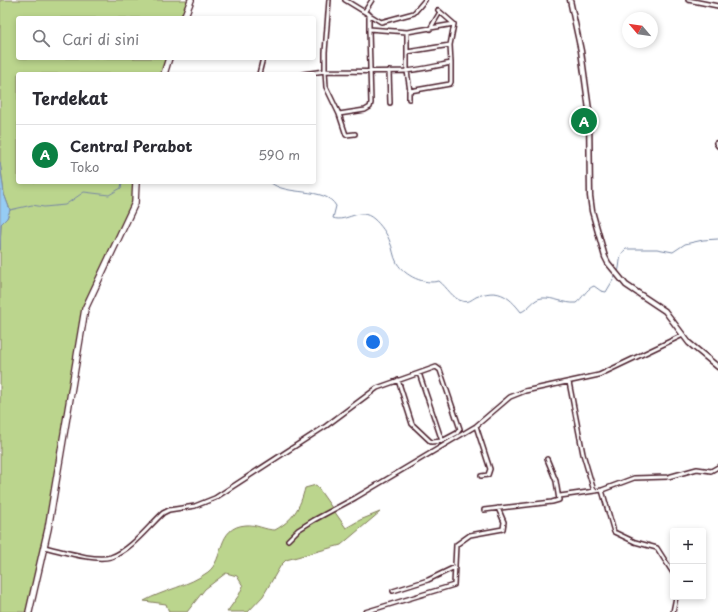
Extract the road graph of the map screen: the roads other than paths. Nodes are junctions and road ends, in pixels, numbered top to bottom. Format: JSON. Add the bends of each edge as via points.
{"nodes":[{"id":1,"x":191,"y":0,"type":"edge"},
{"id":2,"x":329,"y":0,"type":"edge"},
{"id":3,"x":346,"y":0,"type":"edge"},
{"id":4,"x":372,"y":0,"type":"edge"},
{"id":5,"x":424,"y":0,"type":"edge"},
{"id":6,"x":570,"y":0,"type":"edge"},
{"id":7,"x":688,"y":0,"type":"edge"},
{"id":8,"x":718,"y":6,"type":"edge"},
{"id":9,"x":365,"y":12,"type":"junction"},
{"id":10,"x":369,"y":14,"type":"junction"},
{"id":11,"x":185,"y":16,"type":"edge"},
{"id":12,"x":454,"y":24,"type":"junction"},
{"id":13,"x":370,"y":29,"type":"junction"},
{"id":14,"x":430,"y":29,"type":"junction"},
{"id":15,"x":408,"y":32,"type":"junction"},
{"id":16,"x":450,"y":45,"type":"junction"},
{"id":17,"x":407,"y":52,"type":"junction"},
{"id":18,"x":168,"y":60,"type":"edge"},
{"id":19,"x":262,"y":60,"type":"edge"},
{"id":20,"x":451,"y":63,"type":"junction"},
{"id":21,"x":325,"y":71,"type":"junction"},
{"id":22,"x":370,"y":71,"type":"junction"},
{"id":23,"x":389,"y":71,"type":"junction"},
{"id":24,"x":407,"y":71,"type":"junction"},
{"id":25,"x":165,"y":72,"type":"edge"},
{"id":26,"x":260,"y":72,"type":"edge"},
{"id":27,"x":316,"y":72,"type":"edge"},
{"id":28,"x":409,"y":90,"type":"junction"},
{"id":29,"x":409,"y":99,"type":"dead end"},
{"id":30,"x":390,"y":103,"type":"dead end"},
{"id":31,"x":339,"y":114,"type":"junction"},
{"id":32,"x":355,"y":134,"type":"dead end"},
{"id":33,"x":136,"y":184,"type":"edge"},
{"id":34,"x":683,"y":335,"type":"junction"},
{"id":35,"x":718,"y":367,"type":"edge"},
{"id":36,"x":419,"y":373,"type":"junction"},
{"id":37,"x":398,"y":380,"type":"junction"},
{"id":38,"x":569,"y":382,"type":"junction"},
{"id":39,"x":476,"y":426,"type":"junction"},
{"id":40,"x":442,"y":441,"type":"junction"},
{"id":41,"x":547,"y":460,"type":"dead end"},
{"id":42,"x":718,"y":468,"type":"edge"},
{"id":43,"x":481,"y":476,"type":"dead end"},
{"id":44,"x":602,"y":490,"type":"junction"},
{"id":45,"x":594,"y":491,"type":"junction"},
{"id":46,"x":560,"y":496,"type":"junction"},
{"id":47,"x":498,"y":508,"type":"junction"},
{"id":48,"x":484,"y":510,"type":"dead end"},
{"id":49,"x":288,"y":540,"type":"dead end"},
{"id":50,"x":44,"y":547,"type":"junction"},
{"id":51,"x":456,"y":567,"type":"junction"},
{"id":52,"x":670,"y":568,"type":"edge"},
{"id":53,"x":393,"y":590,"type":"dead end"},
{"id":54,"x":675,"y":600,"type":"edge"},
{"id":55,"x":29,"y":612,"type":"edge"},
{"id":56,"x":365,"y":612,"type":"edge"},
{"id":57,"x":672,"y":612,"type":"edge"}],
"edges":[{"from":1,"to":11,"type":"highway"},
{"from":2,"to":21,"type":"street"},
{"from":3,"to":9,"type":"street"},
{"from":4,"to":9,"type":"street"},
{"from":5,"to":10,"type":"street","via":[[414,13],[381,22]]},
{"from":6,"to":34,"type":"street","via":[[590,110],[592,211],[605,257],[621,279],[640,296],[665,311]]},
{"from":7,"to":8,"type":"street"},
{"from":9,"to":10,"type":"street"},
{"from":10,"to":13,"type":"street"},
{"from":12,"to":14,"type":"street"},
{"from":12,"to":14,"type":"street","via":[[439,11]]},
{"from":12,"to":16,"type":"street"},
{"from":13,"to":15,"type":"street"},
{"from":13,"to":22,"type":"street"},
{"from":14,"to":15,"type":"street"},
{"from":15,"to":17,"type":"street"},
{"from":16,"to":17,"type":"street"},
{"from":16,"to":20,"type":"street"},
{"from":17,"to":24,"type":"street"},
{"from":18,"to":25,"type":"highway"},
{"from":19,"to":26,"type":"street"},
{"from":20,"to":24,"type":"street"},
{"from":20,"to":28,"type":"street","via":[[450,84]]},
{"from":21,"to":22,"type":"street"},
{"from":21,"to":27,"type":"street"},
{"from":21,"to":31,"type":"street","via":[[326,87]]},
{"from":22,"to":23,"type":"street"},
{"from":22,"to":31,"type":"street","via":[[370,107]]},
{"from":23,"to":24,"type":"street"},
{"from":23,"to":30,"type":"street"},
{"from":24,"to":28,"type":"street"},
{"from":28,"to":29,"type":"street"},
{"from":31,"to":32,"type":"street","via":[[346,136]]},
{"from":33,"to":50,"type":"highway","via":[[134,203],[85,309],[65,437]]},
{"from":34,"to":35,"type":"street"},
{"from":34,"to":38,"type":"street","via":[[612,370]]},
{"from":36,"to":37,"type":"street"},
{"from":36,"to":40,"type":"street"},
{"from":36,"to":40,"type":"street","via":[[436,367],[439,369],[458,423],[460,429],[457,433]]},
{"from":37,"to":40,"type":"street","via":[[412,424],[431,442]]},
{"from":37,"to":50,"type":"street","via":[[373,390],[326,426],[222,494],[195,506],[163,513],[133,542],[115,555],[90,557]]},
{"from":38,"to":39,"type":"street","via":[[510,397]]},
{"from":38,"to":45,"type":"street","via":[[583,454]]},
{"from":39,"to":43,"type":"street","via":[[490,469],[488,475]]},
{"from":39,"to":49,"type":"street","via":[[314,520]]},
{"from":41,"to":46,"type":"street"},
{"from":42,"to":44,"type":"street","via":[[711,471],[697,469],[668,477],[634,478]]},
{"from":44,"to":45,"type":"street"},
{"from":44,"to":52,"type":"street","via":[[614,532],[635,542],[657,548]]},
{"from":45,"to":46,"type":"street"},
{"from":46,"to":47,"type":"street","via":[[557,501]]},
{"from":47,"to":48,"type":"street"},
{"from":47,"to":51,"type":"street","via":[[504,522],[503,529],[470,535],[462,540],[455,548]]},
{"from":50,"to":55,"type":"highway"},
{"from":51,"to":53,"type":"street","via":[[428,580]]},
{"from":51,"to":56,"type":"street","via":[[453,586]]},
{"from":54,"to":57,"type":"street"}]}
